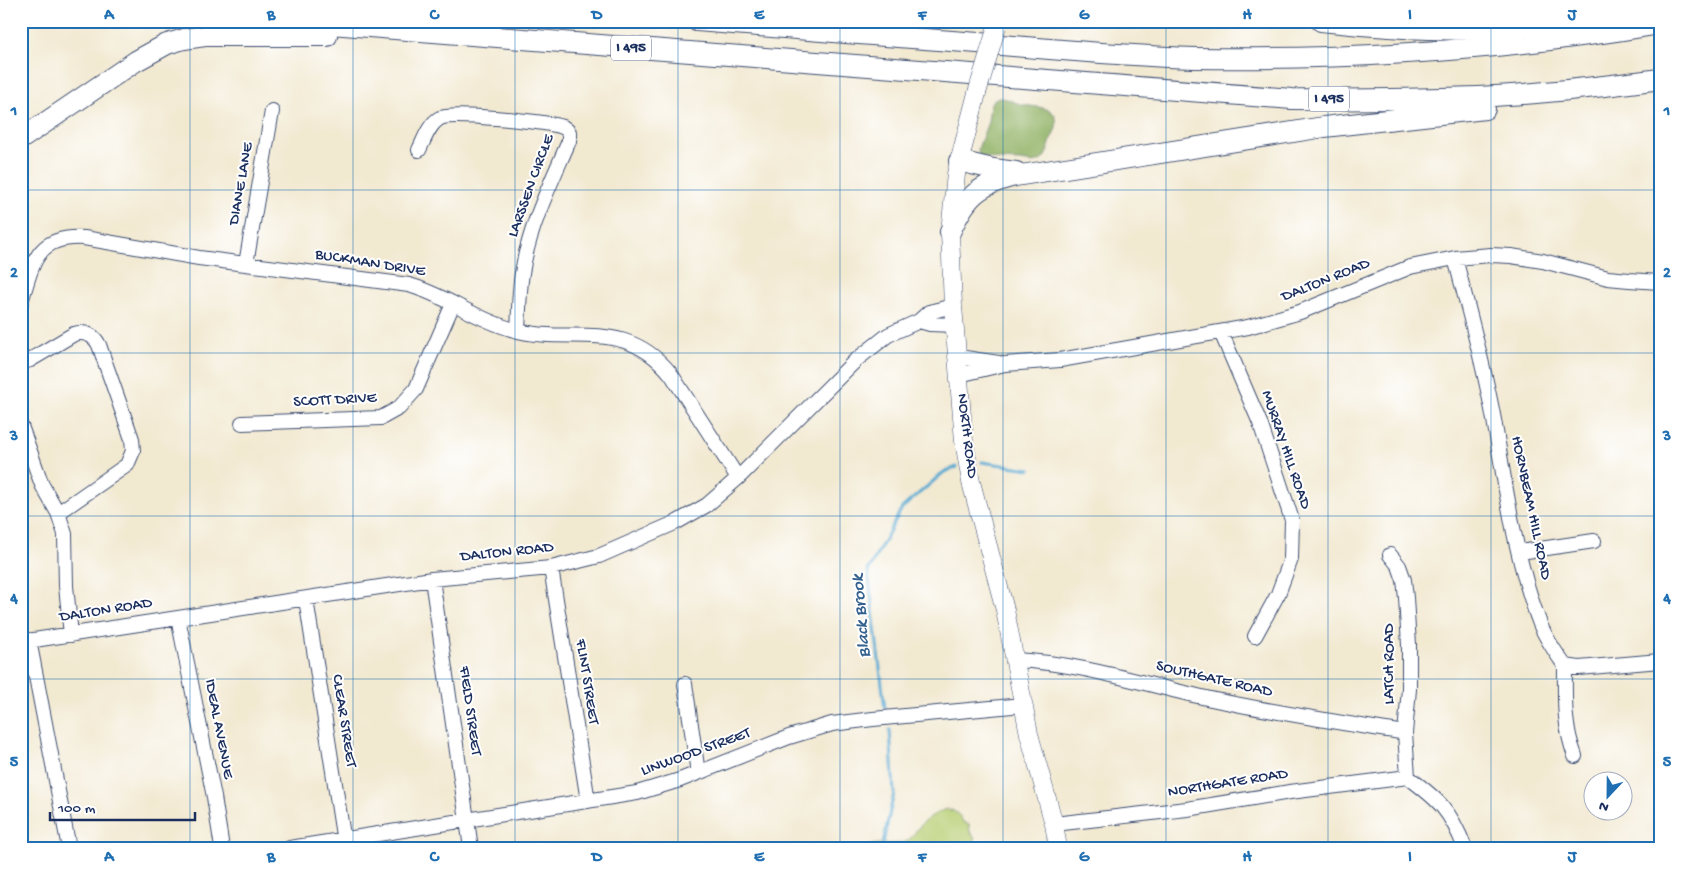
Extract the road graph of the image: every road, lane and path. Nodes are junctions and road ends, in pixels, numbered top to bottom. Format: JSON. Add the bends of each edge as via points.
{"nodes":[{"id":1,"x":292,"y":21,"type":"edge"},
{"id":2,"x":697,"y":21,"type":"edge"},
{"id":3,"x":1321,"y":21,"type":"edge"},
{"id":4,"x":1653,"y":21,"type":"edge"},
{"id":5,"x":997,"y":24,"type":"edge"},
{"id":6,"x":1660,"y":24,"type":"edge"},
{"id":7,"x":551,"y":42,"type":"junction"},
{"id":8,"x":1660,"y":80,"type":"edge"},
{"id":9,"x":272,"y":111,"type":"dead end"},
{"id":10,"x":21,"y":140,"type":"edge"},
{"id":11,"x":419,"y":150,"type":"dead end"},
{"id":12,"x":959,"y":161,"type":"junction"},
{"id":13,"x":1033,"y":172,"type":"junction"},
{"id":14,"x":950,"y":232,"type":"junction"},
{"id":15,"x":1455,"y":258,"type":"junction"},
{"id":16,"x":246,"y":264,"type":"junction"},
{"id":17,"x":1660,"y":282,"type":"edge"},
{"id":18,"x":21,"y":302,"type":"edge"},
{"id":19,"x":453,"y":304,"type":"junction"},
{"id":20,"x":953,"y":306,"type":"junction"},
{"id":21,"x":919,"y":321,"type":"junction"},
{"id":22,"x":954,"y":325,"type":"junction"},
{"id":23,"x":518,"y":331,"type":"junction"},
{"id":24,"x":1221,"y":332,"type":"junction"},
{"id":25,"x":958,"y":357,"type":"junction"},
{"id":26,"x":21,"y":363,"type":"edge"},
{"id":27,"x":1005,"y":364,"type":"junction"},
{"id":28,"x":959,"y":375,"type":"junction"},
{"id":29,"x":242,"y":423,"type":"dead end"},
{"id":30,"x":21,"y":426,"type":"edge"},
{"id":31,"x":738,"y":478,"type":"junction"},
{"id":32,"x":58,"y":513,"type":"junction"},
{"id":33,"x":1594,"y":541,"type":"dead end"},
{"id":34,"x":1520,"y":552,"type":"junction"},
{"id":35,"x":1390,"y":555,"type":"dead end"},
{"id":36,"x":551,"y":568,"type":"junction"},
{"id":37,"x":432,"y":579,"type":"junction"},
{"id":38,"x":306,"y":599,"type":"junction"},
{"id":39,"x":178,"y":618,"type":"junction"},
{"id":40,"x":71,"y":635,"type":"junction"},
{"id":41,"x":1255,"y":636,"type":"dead end"},
{"id":42,"x":25,"y":641,"type":"edge"},
{"id":43,"x":1015,"y":660,"type":"junction"},
{"id":44,"x":1660,"y":661,"type":"edge"},
{"id":45,"x":1565,"y":666,"type":"junction"},
{"id":46,"x":685,"y":684,"type":"dead end"},
{"id":47,"x":1023,"y":705,"type":"junction"},
{"id":48,"x":1405,"y":733,"type":"junction"},
{"id":49,"x":1575,"y":756,"type":"dead end"},
{"id":50,"x":698,"y":773,"type":"junction"},
{"id":51,"x":1408,"y":777,"type":"junction"},
{"id":52,"x":588,"y":801,"type":"junction"},
{"id":53,"x":467,"y":820,"type":"junction"},
{"id":54,"x":1054,"y":824,"type":"junction"},
{"id":55,"x":345,"y":844,"type":"edge"},
{"id":56,"x":69,"y":848,"type":"edge"},
{"id":57,"x":222,"y":848,"type":"edge"},
{"id":58,"x":290,"y":848,"type":"edge"},
{"id":59,"x":471,"y":848,"type":"edge"},
{"id":60,"x":1058,"y":848,"type":"edge"},
{"id":61,"x":1465,"y":848,"type":"edge"}],
"edges":[{"from":1,"to":7,"type":"highway","number":"I 495"},
{"from":2,"to":6,"type":"highway","via":[[1133,56],[1255,58],[1359,57],[1465,50]]},
{"from":3,"to":4,"type":"highway","via":[[1462,31]]},
{"from":5,"to":12,"type":"main road","name":"NORTH ROAD","bridge":true},
{"from":7,"to":8,"type":"highway","number":"I 495","via":[[1292,99],[1480,97]]},
{"from":7,"to":10,"type":"highway","via":[[271,36],[191,38],[167,44],[136,61]]},
{"from":8,"to":13,"type":"highway","via":[[1587,96],[1324,127]]},
{"from":9,"to":16,"type":"street","name":"DIANE LANE"},
{"from":11,"to":23,"type":"street","name":"LARSSEN CIRCLE","via":[[433,124],[445,117],[533,122],[561,127],[569,132],[569,141],[525,258]]},
{"from":12,"to":13,"type":"highway","via":[[993,169]]},
{"from":12,"to":14,"type":"main road","name":"NORTH ROAD"},
{"from":13,"to":14,"type":"highway","via":[[997,180],[977,192],[967,200]]},
{"from":14,"to":20,"type":"main road","name":"NORTH ROAD"},
{"from":15,"to":17,"type":"street","name":"DALTON ROAD","via":[[1511,256],[1608,278]]},
{"from":15,"to":24,"type":"street","name":"DALTON ROAD","via":[[1405,268],[1300,312]]},
{"from":15,"to":34,"type":"street","name":"HORNBEAM HILL ROAD","via":[[1483,362]]},
{"from":16,"to":18,"type":"street","name":"BUCKMAN DRIVE","via":[[66,237],[50,242],[40,252]]},
{"from":16,"to":19,"type":"street","name":"BUCKMAN DRIVE","via":[[409,285],[427,290]]},
{"from":19,"to":23,"type":"street","name":"BUCKMAN DRIVE"},
{"from":19,"to":29,"type":"street","name":"SCOTT DRIVE","via":[[416,389],[399,408],[381,418]]},
{"from":20,"to":21,"type":"street","name":"DALTON ROAD","via":[[929,312]]},
{"from":20,"to":22,"type":"main road","name":"NORTH ROAD"},
{"from":21,"to":22,"type":"street"},
{"from":21,"to":31,"type":"street","name":"DALTON ROAD","via":[[888,335],[856,360]]},
{"from":22,"to":25,"type":"main road","name":"NORTH ROAD"},
{"from":23,"to":31,"type":"street","name":"BUCKMAN DRIVE","via":[[613,337],[653,355],[671,374]]},
{"from":24,"to":27,"type":"street","name":"DALTON ROAD","via":[[1060,360]]},
{"from":24,"to":41,"type":"street","name":"MURRAY HILL ROAD","via":[[1260,423],[1292,520],[1291,559],[1278,594]]},
{"from":25,"to":27,"type":"street","name":"DALTON ROAD"},
{"from":25,"to":28,"type":"main road","name":"NORTH ROAD"},
{"from":26,"to":32,"type":"street","via":[[74,334],[82,332],[92,336],[99,344],[132,439],[133,451],[127,465]]},
{"from":27,"to":28,"type":"street","name":"DALTON ROAD"},
{"from":28,"to":43,"type":"main road","name":"NORTH ROAD","via":[[964,441],[972,482]]},
{"from":30,"to":32,"type":"street","via":[[42,484]]},
{"from":31,"to":36,"type":"street","name":"DALTON ROAD","via":[[706,505],[678,522],[599,556]]},
{"from":32,"to":40,"type":"street","via":[[65,534]]},
{"from":33,"to":34,"type":"street"},
{"from":34,"to":45,"type":"street","name":"HORNBEAM HILL ROAD","via":[[1540,625]]},
{"from":35,"to":48,"type":"street","name":"LATCH ROAD","via":[[1399,566],[1405,589],[1409,645]]},
{"from":36,"to":37,"type":"street","name":"DALTON ROAD"},
{"from":36,"to":52,"type":"street","name":"FLINT STREET"},
{"from":37,"to":38,"type":"street","name":"DALTON ROAD"},
{"from":37,"to":53,"type":"street","name":"FIELD STREET"},
{"from":38,"to":39,"type":"street","name":"DALTON ROAD"},
{"from":38,"to":55,"type":"street","name":"CLEAR STREET"},
{"from":39,"to":40,"type":"street","name":"DALTON ROAD"},
{"from":39,"to":57,"type":"street","name":"IDEAL AVENUE"},
{"from":40,"to":42,"type":"street","name":"DALTON ROAD"},
{"from":42,"to":56,"type":"street"},
{"from":43,"to":47,"type":"main road","name":"NORTH ROAD"},
{"from":43,"to":48,"type":"street","name":"SOUTHGATE ROAD","via":[[1043,662],[1120,677],[1274,712]]},
{"from":44,"to":45,"type":"street","via":[[1579,668]]},
{"from":45,"to":49,"type":"street","via":[[1565,723]]},
{"from":46,"to":50,"type":"street"},
{"from":47,"to":50,"type":"street","name":"LINWOOD STREET","via":[[832,724],[789,737]]},
{"from":47,"to":54,"type":"main road","name":"NORTH ROAD"},
{"from":48,"to":51,"type":"street","name":"LATCH ROAD"},
{"from":50,"to":52,"type":"street","name":"LINWOOD STREET","via":[[652,789]]},
{"from":51,"to":54,"type":"street","name":"NORTHGATE ROAD","via":[[1187,809]]},
{"from":51,"to":61,"type":"street","via":[[1444,807]]},
{"from":52,"to":53,"type":"street","name":"LINWOOD STREET"},
{"from":53,"to":55,"type":"street","name":"LINWOOD STREET"},
{"from":53,"to":59,"type":"street","name":"FIELD STREET"},
{"from":54,"to":60,"type":"main road","name":"NORTH ROAD"},
{"from":55,"to":58,"type":"street","name":"LINWOOD STREET"}]}
